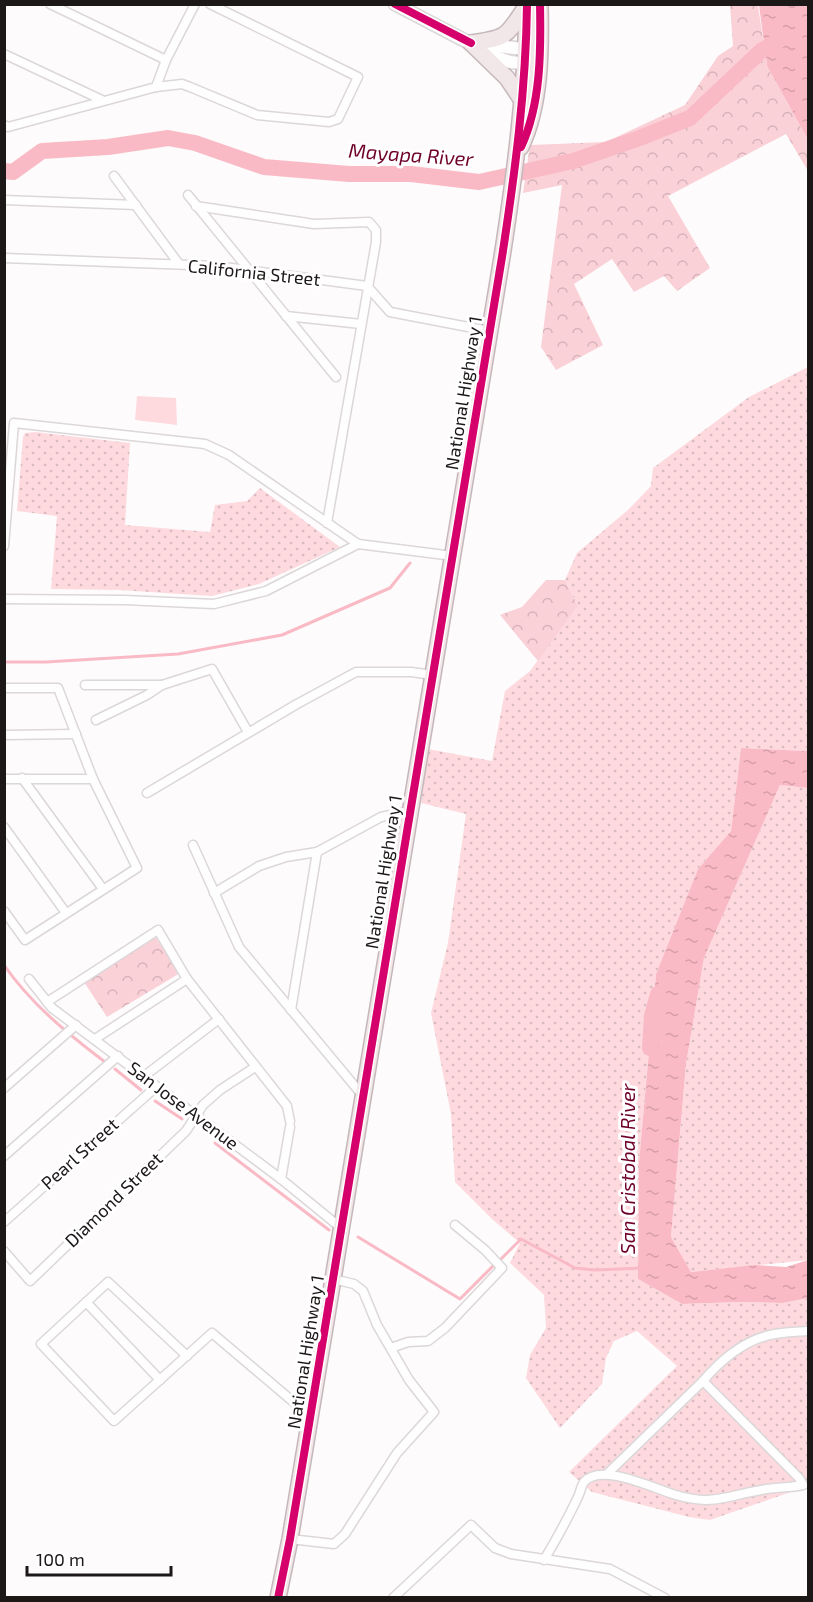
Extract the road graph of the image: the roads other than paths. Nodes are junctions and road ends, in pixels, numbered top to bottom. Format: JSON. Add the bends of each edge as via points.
{"nodes":[{"id":1,"x":50,"y":4,"type":"edge"},
{"id":2,"x":195,"y":4,"type":"edge"},
{"id":3,"x":210,"y":4,"type":"edge"},
{"id":4,"x":395,"y":4,"type":"edge"},
{"id":5,"x":540,"y":4,"type":"edge"},
{"id":6,"x":527,"y":5,"type":"edge"},
{"id":7,"x":471,"y":43,"type":"junction"},
{"id":8,"x":4,"y":54,"type":"edge"},
{"id":9,"x":532,"y":57,"type":"junction"},
{"id":10,"x":166,"y":60,"type":"junction"},
{"id":11,"x":156,"y":87,"type":"junction"},
{"id":12,"x":521,"y":99,"type":"junction"},
{"id":13,"x":102,"y":100,"type":"junction"},
{"id":14,"x":4,"y":125,"type":"edge"},
{"id":15,"x":518,"y":152,"type":"junction"},
{"id":16,"x":114,"y":176,"type":"dead end"},
{"id":17,"x":188,"y":195,"type":"dead end"},
{"id":18,"x":4,"y":200,"type":"edge"},
{"id":19,"x":136,"y":205,"type":"junction"},
{"id":20,"x":196,"y":206,"type":"junction"},
{"id":21,"x":4,"y":258,"type":"edge"},
{"id":22,"x":179,"y":264,"type":"junction"},
{"id":23,"x":249,"y":271,"type":"junction"},
{"id":24,"x":367,"y":286,"type":"junction"},
{"id":25,"x":286,"y":316,"type":"junction"},
{"id":26,"x":361,"y":324,"type":"junction"},
{"id":27,"x":489,"y":331,"type":"junction"},
{"id":28,"x":336,"y":377,"type":"dead end"},
{"id":29,"x":327,"y":523,"type":"junction"},
{"id":30,"x":358,"y":544,"type":"junction"},
{"id":31,"x":4,"y":546,"type":"edge"},
{"id":32,"x":453,"y":556,"type":"junction"},
{"id":33,"x":4,"y":599,"type":"edge"},
{"id":34,"x":433,"y":675,"type":"junction"},
{"id":35,"x":85,"y":685,"type":"dead end"},
{"id":36,"x":162,"y":685,"type":"junction"},
{"id":37,"x":4,"y":688,"type":"edge"},
{"id":38,"x":96,"y":720,"type":"dead end"},
{"id":39,"x":248,"y":732,"type":"junction"},
{"id":40,"x":76,"y":734,"type":"junction"},
{"id":41,"x":4,"y":735,"type":"edge"},
{"id":42,"x":4,"y":778,"type":"edge"},
{"id":43,"x":22,"y":778,"type":"junction"},
{"id":44,"x":93,"y":779,"type":"junction"},
{"id":45,"x":147,"y":793,"type":"dead end"},
{"id":46,"x":409,"y":811,"type":"junction"},
{"id":47,"x":4,"y":827,"type":"edge"},
{"id":48,"x":193,"y":845,"type":"dead end"},
{"id":49,"x":317,"y":852,"type":"junction"},
{"id":50,"x":103,"y":889,"type":"junction"},
{"id":51,"x":214,"y":893,"type":"junction"},
{"id":52,"x":4,"y":911,"type":"edge"},
{"id":53,"x":66,"y":913,"type":"junction"},
{"id":54,"x":29,"y":979,"type":"dead end"},
{"id":55,"x":187,"y":979,"type":"junction"},
{"id":56,"x":47,"y":1002,"type":"junction"},
{"id":57,"x":291,"y":1010,"type":"junction"},
{"id":58,"x":219,"y":1019,"type":"junction"},
{"id":59,"x":76,"y":1025,"type":"junction"},
{"id":60,"x":95,"y":1039,"type":"junction"},
{"id":61,"x":118,"y":1056,"type":"junction"},
{"id":62,"x":255,"y":1067,"type":"junction"},
{"id":63,"x":143,"y":1077,"type":"junction"},
{"id":64,"x":156,"y":1087,"type":"junction"},
{"id":65,"x":4,"y":1088,"type":"edge"},
{"id":66,"x":363,"y":1096,"type":"junction"},
{"id":67,"x":196,"y":1117,"type":"junction"},
{"id":68,"x":4,"y":1156,"type":"edge"},
{"id":69,"x":281,"y":1179,"type":"junction"},
{"id":70,"x":4,"y":1222,"type":"edge"},
{"id":71,"x":454,"y":1225,"type":"dead end"},
{"id":72,"x":341,"y":1228,"type":"junction"},
{"id":73,"x":4,"y":1251,"type":"edge"},
{"id":74,"x":333,"y":1278,"type":"junction"},
{"id":75,"x":86,"y":1302,"type":"junction"},
{"id":76,"x":808,"y":1330,"type":"edge"},
{"id":77,"x":390,"y":1348,"type":"junction"},
{"id":78,"x":187,"y":1356,"type":"junction"},
{"id":79,"x":160,"y":1380,"type":"junction"},
{"id":80,"x":703,"y":1381,"type":"junction"},
{"id":81,"x":310,"y":1416,"type":"junction"},
{"id":82,"x":608,"y":1473,"type":"junction"},
{"id":83,"x":290,"y":1539,"type":"junction"},
{"id":84,"x":544,"y":1560,"type":"junction"},
{"id":85,"x":278,"y":1598,"type":"edge"},
{"id":86,"x":393,"y":1598,"type":"edge"},
{"id":87,"x":665,"y":1598,"type":"edge"}],
"edges":[{"from":1,"to":10,"type":"street"},
{"from":2,"to":10,"type":"street"},
{"from":3,"to":11,"type":"street","via":[[358,77],[338,119],[328,122],[257,115],[182,84]]},
{"from":4,"to":7,"type":"main road"},
{"from":5,"to":9,"type":"highway","name":"National Highway 1"},
{"from":6,"to":7,"type":"highway","via":[[504,36]]},
{"from":6,"to":9,"type":"highway","name":"National Highway 1"},
{"from":7,"to":9,"type":"main road","via":[[503,60]]},
{"from":7,"to":12,"type":"highway","via":[[507,78]]},
{"from":8,"to":13,"type":"street"},
{"from":9,"to":12,"type":"highway","name":"National Highway 1"},
{"from":9,"to":15,"type":"highway","name":"National Highway 1","via":[[529,129]]},
{"from":10,"to":11,"type":"street"},
{"from":11,"to":13,"type":"street"},
{"from":12,"to":15,"type":"highway","name":"National Highway 1"},
{"from":13,"to":14,"type":"street"},
{"from":15,"to":27,"type":"highway","name":"National Highway 1"},
{"from":16,"to":19,"type":"street"},
{"from":17,"to":20,"type":"street"},
{"from":18,"to":19,"type":"street"},
{"from":19,"to":22,"type":"street"},
{"from":20,"to":23,"type":"street"},
{"from":20,"to":24,"type":"street","via":[[314,224],[369,222],[376,230],[376,242]]},
{"from":21,"to":22,"type":"street","name":"California Street"},
{"from":22,"to":23,"type":"street","name":"California Street"},
{"from":23,"to":24,"type":"street","name":"California Street"},
{"from":23,"to":25,"type":"street"},
{"from":24,"to":26,"type":"street"},
{"from":24,"to":27,"type":"street","via":[[390,312]]},
{"from":25,"to":26,"type":"street"},
{"from":25,"to":28,"type":"street"},
{"from":26,"to":29,"type":"street"},
{"from":27,"to":32,"type":"highway","name":"National Highway 1"},
{"from":29,"to":30,"type":"street"},
{"from":29,"to":31,"type":"street","via":[[229,455],[205,444],[14,423]]},
{"from":30,"to":32,"type":"street"},
{"from":30,"to":33,"type":"street","via":[[266,591],[214,604]]},
{"from":32,"to":34,"type":"highway","name":"National Highway 1"},
{"from":34,"to":39,"type":"street","via":[[356,672]]},
{"from":34,"to":46,"type":"highway","name":"National Highway 1"},
{"from":35,"to":36,"type":"street"},
{"from":36,"to":38,"type":"street"},
{"from":36,"to":39,"type":"street","via":[[212,669]]},
{"from":37,"to":40,"type":"street","via":[[58,688]]},
{"from":39,"to":45,"type":"street"},
{"from":40,"to":41,"type":"street"},
{"from":40,"to":44,"type":"street"},
{"from":42,"to":43,"type":"street"},
{"from":43,"to":44,"type":"street"},
{"from":43,"to":50,"type":"street"},
{"from":44,"to":50,"type":"street","via":[[136,868]]},
{"from":46,"to":49,"type":"street","via":[[381,817]]},
{"from":46,"to":66,"type":"highway","name":"National Highway 1"},
{"from":47,"to":53,"type":"street"},
{"from":48,"to":51,"type":"street"},
{"from":49,"to":51,"type":"street","via":[[259,866]]},
{"from":49,"to":57,"type":"street"},
{"from":50,"to":53,"type":"street"},
{"from":51,"to":57,"type":"street","via":[[239,947]]},
{"from":52,"to":53,"type":"street","via":[[25,939]]},
{"from":54,"to":56,"type":"street","name":"San Jose Avenue"},
{"from":55,"to":56,"type":"street","via":[[158,930]]},
{"from":55,"to":58,"type":"street"},
{"from":55,"to":60,"type":"street"},
{"from":56,"to":59,"type":"street","name":"San Jose Avenue"},
{"from":57,"to":66,"type":"street"},
{"from":58,"to":62,"type":"street"},
{"from":58,"to":63,"type":"street"},
{"from":59,"to":60,"type":"street","name":"San Jose Avenue"},
{"from":59,"to":65,"type":"street"},
{"from":60,"to":61,"type":"street","name":"San Jose Avenue"},
{"from":61,"to":63,"type":"street","name":"San Jose Avenue"},
{"from":61,"to":68,"type":"street"},
{"from":62,"to":67,"type":"street","name":"Diamond Street","via":[[220,1090]]},
{"from":62,"to":69,"type":"street","via":[[287,1106],[290,1124]]},
{"from":63,"to":64,"type":"street","name":"San Jose Avenue"},
{"from":64,"to":67,"type":"street","name":"San Jose Avenue"},
{"from":64,"to":70,"type":"street","name":"Pearl Street"},
{"from":66,"to":72,"type":"highway","name":"National Highway 1"},
{"from":67,"to":69,"type":"street","name":"San Jose Avenue"},
{"from":67,"to":73,"type":"street","name":"Diamond Street","via":[[30,1281]]},
{"from":69,"to":72,"type":"street","name":"San Jose Avenue"},
{"from":71,"to":77,"type":"street","via":[[502,1268],[428,1341]]},
{"from":72,"to":74,"type":"highway","name":"National Highway 1"},
{"from":74,"to":77,"type":"street","via":[[363,1291]]},
{"from":74,"to":81,"type":"highway","name":"National Highway 1"},
{"from":75,"to":78,"type":"street","via":[[108,1282]]},
{"from":75,"to":79,"type":"street"},
{"from":75,"to":79,"type":"street","via":[[41,1344],[114,1421]]},
{"from":76,"to":80,"type":"street","via":[[747,1342]]},
{"from":77,"to":83,"type":"street","via":[[434,1412],[397,1453],[334,1545]]},
{"from":78,"to":79,"type":"street"},
{"from":78,"to":81,"type":"street","via":[[212,1333]]},
{"from":80,"to":82,"type":"street"},
{"from":80,"to":82,"type":"street","via":[[803,1485],[711,1501]]},
{"from":81,"to":83,"type":"highway","name":"National Highway 1"},
{"from":82,"to":84,"type":"street","via":[[584,1482]]},
{"from":83,"to":85,"type":"highway","name":"National Highway 1"},
{"from":84,"to":86,"type":"street","via":[[495,1548],[471,1525]]},
{"from":84,"to":87,"type":"street","via":[[610,1569]]}]}
